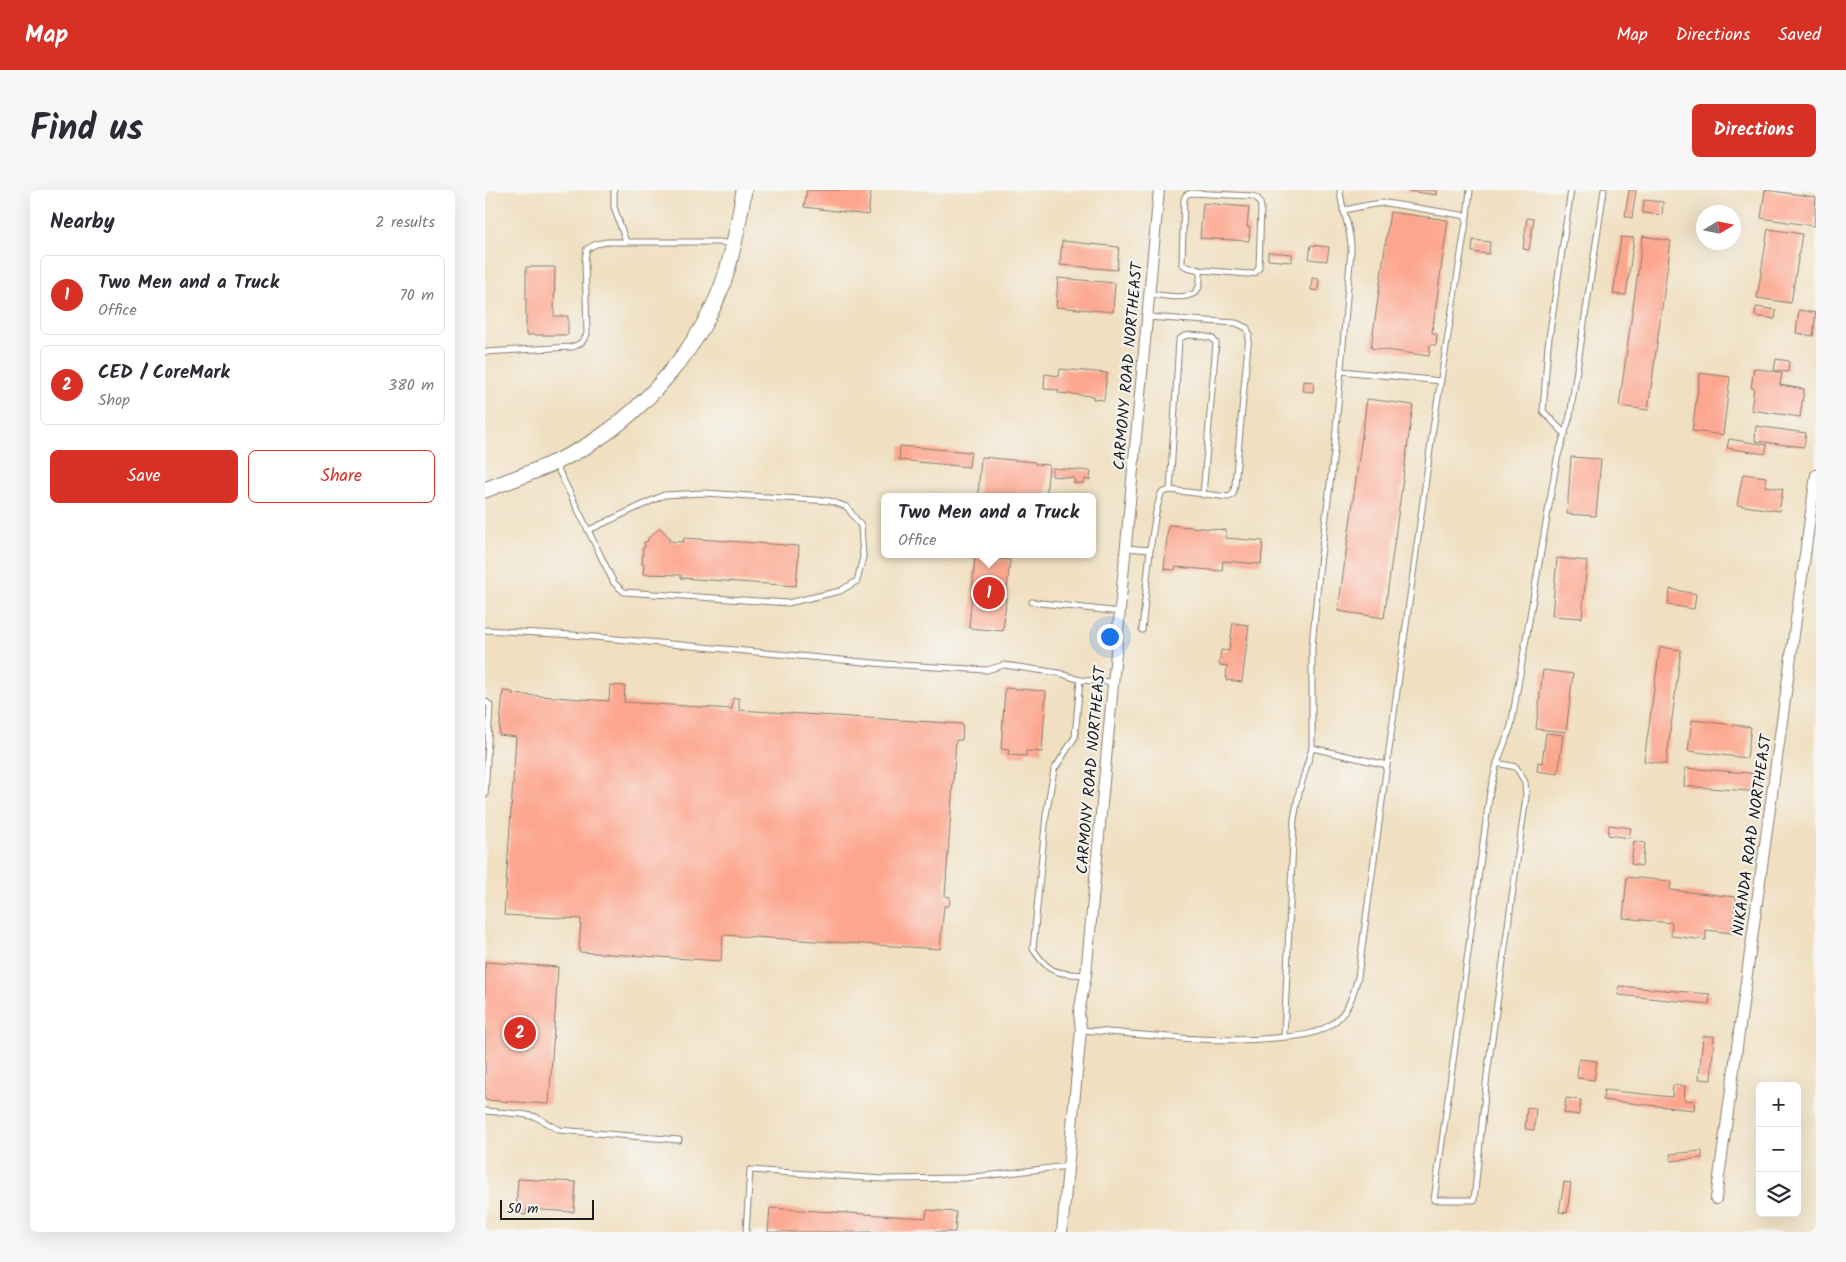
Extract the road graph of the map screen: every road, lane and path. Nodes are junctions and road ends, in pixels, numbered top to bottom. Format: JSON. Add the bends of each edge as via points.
{"nodes":[{"id":1,"x":614,"y":190,"type":"edge"},
{"id":2,"x":744,"y":190,"type":"edge"},
{"id":3,"x":1159,"y":190,"type":"edge"},
{"id":4,"x":1340,"y":190,"type":"edge"},
{"id":5,"x":1470,"y":190,"type":"edge"},
{"id":6,"x":1571,"y":190,"type":"edge"},
{"id":7,"x":1604,"y":190,"type":"edge"},
{"id":8,"x":1343,"y":210,"type":"junction"},
{"id":9,"x":1467,"y":216,"type":"junction"},
{"id":10,"x":626,"y":242,"type":"junction"},
{"id":11,"x":734,"y":244,"type":"junction"},
{"id":12,"x":1200,"y":270,"type":"junction"},
{"id":13,"x":1149,"y":294,"type":"junction"},
{"id":14,"x":1147,"y":317,"type":"junction"},
{"id":15,"x":485,"y":352,"type":"edge"},
{"id":16,"x":1341,"y":371,"type":"junction"},
{"id":17,"x":1441,"y":381,"type":"junction"},
{"id":18,"x":1565,"y":434,"type":"junction"},
{"id":19,"x":555,"y":462,"type":"junction"},
{"id":20,"x":1816,"y":475,"type":"edge"},
{"id":21,"x":485,"y":490,"type":"edge"},
{"id":22,"x":1170,"y":490,"type":"junction"},
{"id":23,"x":1203,"y":495,"type":"junction"},
{"id":24,"x":589,"y":530,"type":"junction"},
{"id":25,"x":1125,"y":548,"type":"junction"},
{"id":26,"x":1150,"y":550,"type":"junction"},
{"id":27,"x":1032,"y":602,"type":"dead end"},
{"id":28,"x":1120,"y":612,"type":"junction"},
{"id":29,"x":485,"y":630,"type":"edge"},
{"id":30,"x":1141,"y":630,"type":"dead end"},
{"id":31,"x":1080,"y":680,"type":"junction"},
{"id":32,"x":1113,"y":682,"type":"junction"},
{"id":33,"x":485,"y":701,"type":"edge"},
{"id":34,"x":1312,"y":748,"type":"junction"},
{"id":35,"x":1497,"y":763,"type":"junction"},
{"id":36,"x":1387,"y":765,"type":"junction"},
{"id":37,"x":485,"y":796,"type":"edge"},
{"id":38,"x":1086,"y":975,"type":"junction"},
{"id":39,"x":1081,"y":1030,"type":"junction"},
{"id":40,"x":1284,"y":1037,"type":"junction"},
{"id":41,"x":485,"y":1111,"type":"edge"},
{"id":42,"x":679,"y":1140,"type":"dead end"},
{"id":43,"x":1068,"y":1166,"type":"junction"},
{"id":44,"x":1716,"y":1199,"type":"dead end"},
{"id":45,"x":746,"y":1232,"type":"edge"},
{"id":46,"x":1062,"y":1232,"type":"edge"}],
"edges":[{"from":1,"to":10,"type":"lane","via":[[614,208]]},
{"from":2,"to":11,"type":"main road"},
{"from":3,"to":13,"type":"street","name":"CARMONY ROAD NORTHEAST"},
{"from":4,"to":8,"type":"lane"},
{"from":5,"to":9,"type":"lane"},
{"from":6,"to":18,"type":"lane","via":[[1548,345],[1543,410]]},
{"from":7,"to":18,"type":"lane"},
{"from":8,"to":9,"type":"lane","via":[[1386,203]]},
{"from":8,"to":16,"type":"lane","via":[[1352,240]]},
{"from":9,"to":17,"type":"lane"},
{"from":10,"to":11,"type":"lane"},
{"from":10,"to":15,"type":"lane","via":[[607,242],[587,249],[587,334],[583,342],[571,347]]},
{"from":11,"to":19,"type":"main road","via":[[721,287],[698,335],[665,379],[633,412],[592,442]]},
{"from":12,"to":12,"type":"lane","via":[[1248,274],[1259,268],[1261,208],[1258,197],[1191,192],[1186,195],[1182,264]]},
{"from":12,"to":13,"type":"lane","via":[[1199,288],[1193,295]]},
{"from":13,"to":14,"type":"street","name":"CARMONY ROAD NORTHEAST"},
{"from":14,"to":23,"type":"lane","via":[[1235,323],[1247,328],[1233,494],[1229,498]]},
{"from":14,"to":25,"type":"street","name":"CARMONY ROAD NORTHEAST"},
{"from":16,"to":17,"type":"lane"},
{"from":16,"to":34,"type":"lane","via":[[1312,646]]},
{"from":17,"to":36,"type":"lane"},
{"from":18,"to":35,"type":"lane","via":[[1556,468],[1511,726]]},
{"from":19,"to":21,"type":"main road"},
{"from":19,"to":24,"type":"lane"},
{"from":20,"to":44,"type":"street","name":"NIKANDA ROAD NORTHEAST"},
{"from":22,"to":23,"type":"lane"},
{"from":22,"to":23,"type":"lane","via":[[1179,340],[1186,335],[1212,338],[1216,343]]},
{"from":22,"to":26,"type":"lane","via":[[1161,493]]},
{"from":24,"to":24,"type":"lane","via":[[614,583],[624,592],[788,603],[840,591],[857,581],[863,557],[861,526],[847,507],[830,501],[704,493],[664,495]]},
{"from":25,"to":26,"type":"lane"},
{"from":25,"to":28,"type":"street","name":"CARMONY ROAD NORTHEAST"},
{"from":26,"to":30,"type":"lane"},
{"from":27,"to":28,"type":"lane"},
{"from":28,"to":32,"type":"street","name":"CARMONY ROAD NORTHEAST"},
{"from":29,"to":31,"type":"lane","via":[[885,664],[987,670],[1004,665],[1059,673]]},
{"from":31,"to":32,"type":"lane"},
{"from":31,"to":38,"type":"lane","via":[[1075,737],[1054,770],[1046,815],[1033,949],[1044,965],[1059,974]]},
{"from":32,"to":38,"type":"street","name":"CARMONY ROAD NORTHEAST"},
{"from":33,"to":37,"type":"lane","via":[[490,705]]},
{"from":34,"to":36,"type":"lane"},
{"from":34,"to":40,"type":"lane","via":[[1294,820]]},
{"from":35,"to":35,"type":"lane","via":[[1490,792],[1434,1200],[1475,1200],[1487,1075],[1526,797],[1525,782],[1516,766]]},
{"from":36,"to":40,"type":"lane","via":[[1353,996],[1333,1023],[1306,1035]]},
{"from":38,"to":39,"type":"street","name":"CARMONY ROAD NORTHEAST","via":[[1079,1012]]},
{"from":39,"to":40,"type":"lane","via":[[1221,1041]]},
{"from":39,"to":43,"type":"street","name":"CARMONY ROAD NORTHEAST"},
{"from":41,"to":42,"type":"lane","via":[[536,1117],[559,1130]]},
{"from":43,"to":45,"type":"lane","via":[[929,1179],[750,1170]]},
{"from":43,"to":46,"type":"street","name":"CARMONY ROAD NORTHEAST"}]}
